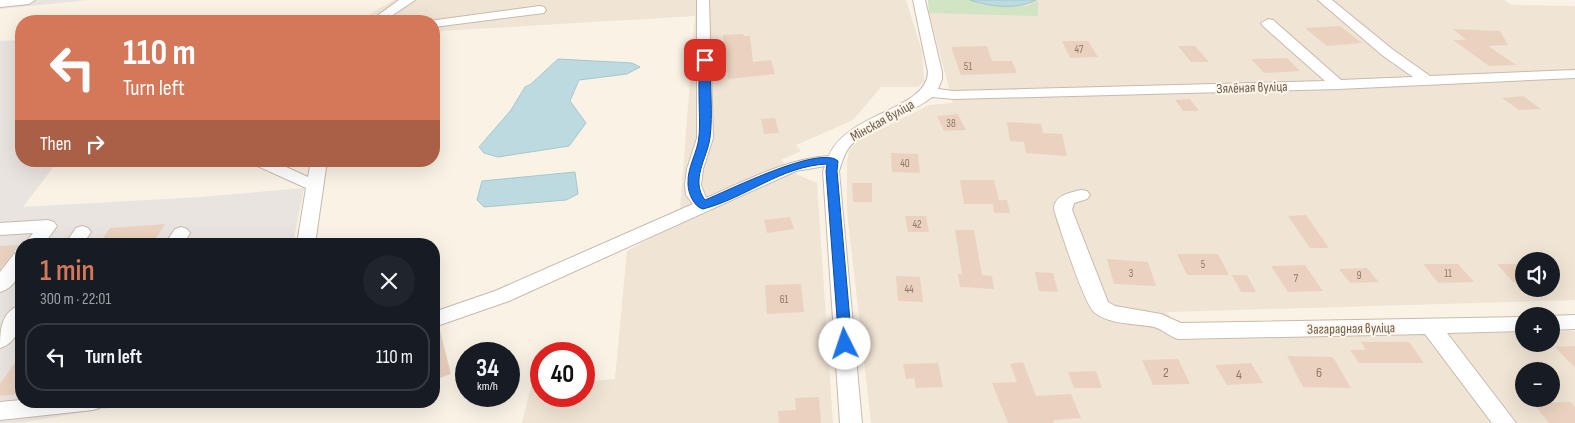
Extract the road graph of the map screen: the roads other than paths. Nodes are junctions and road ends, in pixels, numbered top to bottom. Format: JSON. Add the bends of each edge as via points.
{"nodes":[{"id":1,"x":29,"y":0,"type":"edge"},
{"id":2,"x":409,"y":0,"type":"edge"},
{"id":3,"x":703,"y":0,"type":"edge"},
{"id":4,"x":919,"y":0,"type":"edge"},
{"id":5,"x":1324,"y":0,"type":"edge"},
{"id":6,"x":0,"y":3,"type":"edge"},
{"id":7,"x":540,"y":10,"type":"dead end"},
{"id":8,"x":384,"y":15,"type":"edge"},
{"id":9,"x":440,"y":22,"type":"edge"},
{"id":10,"x":1268,"y":24,"type":"dead end"},
{"id":11,"x":1575,"y":74,"type":"edge"},
{"id":12,"x":1427,"y":81,"type":"junction"},
{"id":13,"x":1338,"y":85,"type":"junction"},
{"id":14,"x":930,"y":92,"type":"junction"},
{"id":15,"x":833,"y":161,"type":"junction"},
{"id":16,"x":272,"y":167,"type":"edge"},
{"id":17,"x":318,"y":167,"type":"edge"},
{"id":18,"x":315,"y":186,"type":"junction"},
{"id":19,"x":1081,"y":195,"type":"dead end"},
{"id":20,"x":703,"y":206,"type":"junction"},
{"id":21,"x":0,"y":229,"type":"edge"},
{"id":22,"x":39,"y":238,"type":"edge"},
{"id":23,"x":307,"y":238,"type":"edge"},
{"id":24,"x":15,"y":266,"type":"edge"},
{"id":25,"x":0,"y":285,"type":"edge"},
{"id":26,"x":440,"y":318,"type":"edge"},
{"id":27,"x":15,"y":320,"type":"edge"},
{"id":28,"x":1575,"y":322,"type":"edge"},
{"id":29,"x":1560,"y":323,"type":"edge"},
{"id":30,"x":1515,"y":324,"type":"edge"},
{"id":31,"x":1431,"y":327,"type":"junction"},
{"id":32,"x":0,"y":340,"type":"edge"},
{"id":33,"x":28,"y":408,"type":"edge"},
{"id":34,"x":0,"y":411,"type":"edge"},
{"id":35,"x":851,"y":423,"type":"edge"},
{"id":36,"x":1505,"y":423,"type":"edge"}],
"edges":[{"from":1,"to":6,"type":"street"},
{"from":2,"to":8,"type":"street"},
{"from":3,"to":20,"type":"street","via":[[704,138],[693,185]]},
{"from":4,"to":14,"type":"street","name":"Мінская вуліца","via":[[935,71]]},
{"from":5,"to":12,"type":"street"},
{"from":7,"to":9,"type":"street"},
{"from":10,"to":13,"type":"street"},
{"from":11,"to":12,"type":"street","name":"Зялёная вуліца"},
{"from":12,"to":13,"type":"street","name":"Зялёная вуліца"},
{"from":13,"to":14,"type":"street","name":"Зялёная вуліца","via":[[954,95]]},
{"from":14,"to":15,"type":"street","name":"Мінская вуліца","via":[[858,131],[845,141]]},
{"from":15,"to":20,"type":"street","via":[[790,167]]},
{"from":15,"to":35,"type":"street","via":[[831,171]]},
{"from":16,"to":18,"type":"street"},
{"from":17,"to":18,"type":"street"},
{"from":18,"to":23,"type":"street"},
{"from":19,"to":31,"type":"street","name":"Загарадная вуліца","via":[[1068,199],[1063,210],[1100,307],[1111,313],[1161,321],[1178,330]]},
{"from":20,"to":26,"type":"street","via":[[502,296]]},
{"from":21,"to":22,"type":"street","via":[[48,226]]},
{"from":24,"to":25,"type":"street"},
{"from":27,"to":32,"type":"street"},
{"from":28,"to":29,"type":"street"},
{"from":30,"to":31,"type":"street","name":"Загарадная вуліца"},
{"from":31,"to":36,"type":"street"},
{"from":33,"to":34,"type":"street"}]}
